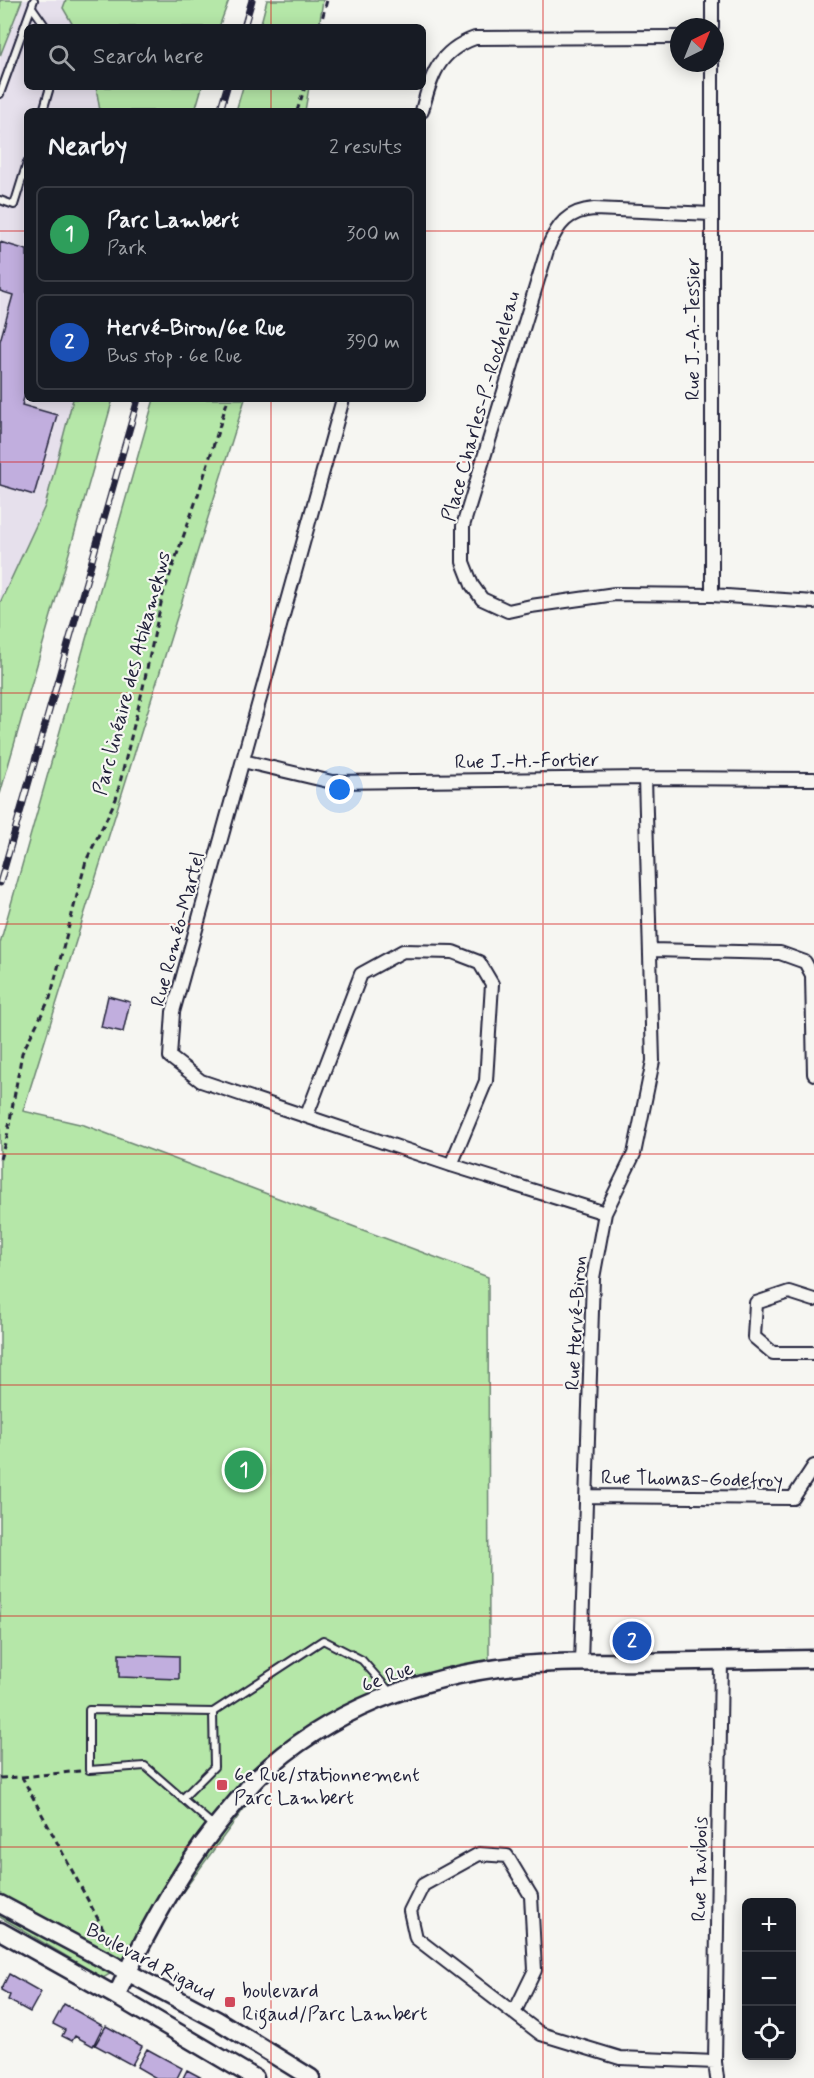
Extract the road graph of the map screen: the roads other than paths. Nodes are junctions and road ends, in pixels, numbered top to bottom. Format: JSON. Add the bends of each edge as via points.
{"nodes":[{"id":1,"x":712,"y":0,"type":"edge"},
{"id":2,"x":33,"y":4,"type":"edge"},
{"id":3,"x":712,"y":18,"type":"edge"},
{"id":4,"x":26,"y":24,"type":"edge"},
{"id":5,"x":43,"y":24,"type":"edge"},
{"id":6,"x":24,"y":28,"type":"edge"},
{"id":7,"x":670,"y":37,"type":"edge"},
{"id":8,"x":712,"y":72,"type":"edge"},
{"id":9,"x":49,"y":90,"type":"edge"},
{"id":10,"x":0,"y":93,"type":"edge"},
{"id":11,"x":44,"y":108,"type":"edge"},
{"id":12,"x":423,"y":108,"type":"edge"},
{"id":13,"x":24,"y":174,"type":"edge"},
{"id":14,"x":0,"y":200,"type":"edge"},
{"id":15,"x":712,"y":214,"type":"junction"},
{"id":16,"x":342,"y":402,"type":"edge"},
{"id":17,"x":712,"y":595,"type":"junction"},
{"id":18,"x":814,"y":602,"type":"edge"},
{"id":19,"x":243,"y":761,"type":"junction"},
{"id":20,"x":645,"y":778,"type":"junction"},
{"id":21,"x":814,"y":779,"type":"edge"},
{"id":22,"x":651,"y":950,"type":"junction"},
{"id":23,"x":814,"y":1074,"type":"edge"},
{"id":24,"x":307,"y":1115,"type":"junction"},
{"id":25,"x":451,"y":1165,"type":"junction"},
{"id":26,"x":605,"y":1212,"type":"junction"},
{"id":27,"x":814,"y":1300,"type":"edge"},
{"id":28,"x":814,"y":1353,"type":"edge"},
{"id":29,"x":814,"y":1467,"type":"edge"},
{"id":30,"x":587,"y":1496,"type":"junction"},
{"id":31,"x":814,"y":1659,"type":"edge"},
{"id":32,"x":721,"y":1660,"type":"junction"},
{"id":33,"x":581,"y":1663,"type":"junction"},
{"id":34,"x":391,"y":1693,"type":"junction"},
{"id":35,"x":213,"y":1712,"type":"junction"},
{"id":36,"x":182,"y":1799,"type":"junction"},
{"id":37,"x":214,"y":1827,"type":"junction"},
{"id":38,"x":0,"y":1904,"type":"edge"},
{"id":39,"x":0,"y":1931,"type":"edge"},
{"id":40,"x":128,"y":1972,"type":"junction"},
{"id":41,"x":116,"y":1996,"type":"junction"},
{"id":42,"x":514,"y":2013,"type":"junction"},
{"id":43,"x":716,"y":2062,"type":"junction"},
{"id":44,"x":255,"y":2078,"type":"edge"},
{"id":45,"x":311,"y":2078,"type":"edge"},
{"id":46,"x":717,"y":2078,"type":"edge"}],
"edges":[{"from":1,"to":3,"type":"street"},
{"from":2,"to":4,"type":"lane"},
{"from":2,"to":5,"type":"lane"},
{"from":6,"to":10,"type":"lane"},
{"from":7,"to":12,"type":"street","via":[[475,38],[447,53],[431,78]]},
{"from":8,"to":15,"type":"street","name":"Rue J.-A.-Tessier"},
{"from":9,"to":11,"type":"lane"},
{"from":13,"to":14,"type":"lane","via":[[14,206]]},
{"from":15,"to":17,"type":"street","name":"Rue J.-A.-Tessier"},
{"from":15,"to":17,"type":"street","name":"Place Charles-P.-Rocheleau","via":[[580,210],[560,225],[548,247],[463,526],[463,562],[472,585],[482,599],[508,611],[615,594]]},
{"from":16,"to":19,"type":"street","name":"Rue Roméo-Martel"},
{"from":17,"to":18,"type":"street","name":"Place Charles-P.-Rocheleau"},
{"from":19,"to":20,"type":"street","name":"Rue J.-H.-Fortier","via":[[332,782]]},
{"from":19,"to":24,"type":"street","name":"Rue Roméo-Martel","via":[[173,1012],[170,1057],[201,1081]]},
{"from":20,"to":21,"type":"street","name":"Rue J.-H.-Fortier"},
{"from":20,"to":22,"type":"street","name":"Rue Hervé-Biron"},
{"from":22,"to":23,"type":"street","via":[[780,952],[805,962],[812,975]]},
{"from":22,"to":26,"type":"street","name":"Rue Hervé-Biron","via":[[653,1061],[634,1154]]},
{"from":24,"to":25,"type":"street","name":"Rue Roméo-Martel"},
{"from":24,"to":25,"type":"street","via":[[361,974],[403,951],[453,952],[479,962],[492,984],[486,1081]]},
{"from":25,"to":26,"type":"street","name":"Rue Roméo-Martel"},
{"from":26,"to":30,"type":"street","name":"Rue Hervé-Biron","via":[[593,1278]]},
{"from":27,"to":28,"type":"street","via":[[789,1292],[756,1304],[754,1337],[773,1353]]},
{"from":29,"to":30,"type":"street","name":"Rue Thomas-Godefroy","via":[[793,1498]]},
{"from":30,"to":33,"type":"street","name":"Rue Hervé-Biron"},
{"from":31,"to":32,"type":"street","name":"6e Rue"},
{"from":32,"to":33,"type":"street","name":"6e Rue"},
{"from":32,"to":43,"type":"street","name":"Rue Tavibois"},
{"from":33,"to":34,"type":"street","name":"6e Rue","via":[[446,1677]]},
{"from":34,"to":35,"type":"lane","via":[[362,1660],[323,1640]]},
{"from":34,"to":37,"type":"street","name":"6e Rue","via":[[324,1726],[278,1759]]},
{"from":35,"to":36,"type":"lane","via":[[214,1767]]},
{"from":35,"to":36,"type":"lane","via":[[89,1710],[89,1770],[145,1766]]},
{"from":36,"to":37,"type":"lane"},
{"from":37,"to":40,"type":"street","name":"6e Rue","via":[[184,1869]]},
{"from":38,"to":40,"type":"street","name":"Boulevard Rigaud"},
{"from":39,"to":41,"type":"street"},
{"from":40,"to":41,"type":"street","name":"6e Rue"},
{"from":40,"to":45,"type":"street","name":"Boulevard Rigaud","via":[[217,2020]]},
{"from":41,"to":44,"type":"street"},
{"from":42,"to":42,"type":"street","via":[[535,1970],[531,1896],[507,1856],[480,1854],[423,1885],[410,1911],[416,1938]]},
{"from":42,"to":43,"type":"street","via":[[542,2034],[620,2058]]},
{"from":43,"to":46,"type":"street","name":"Rue Tavibois"}]}
